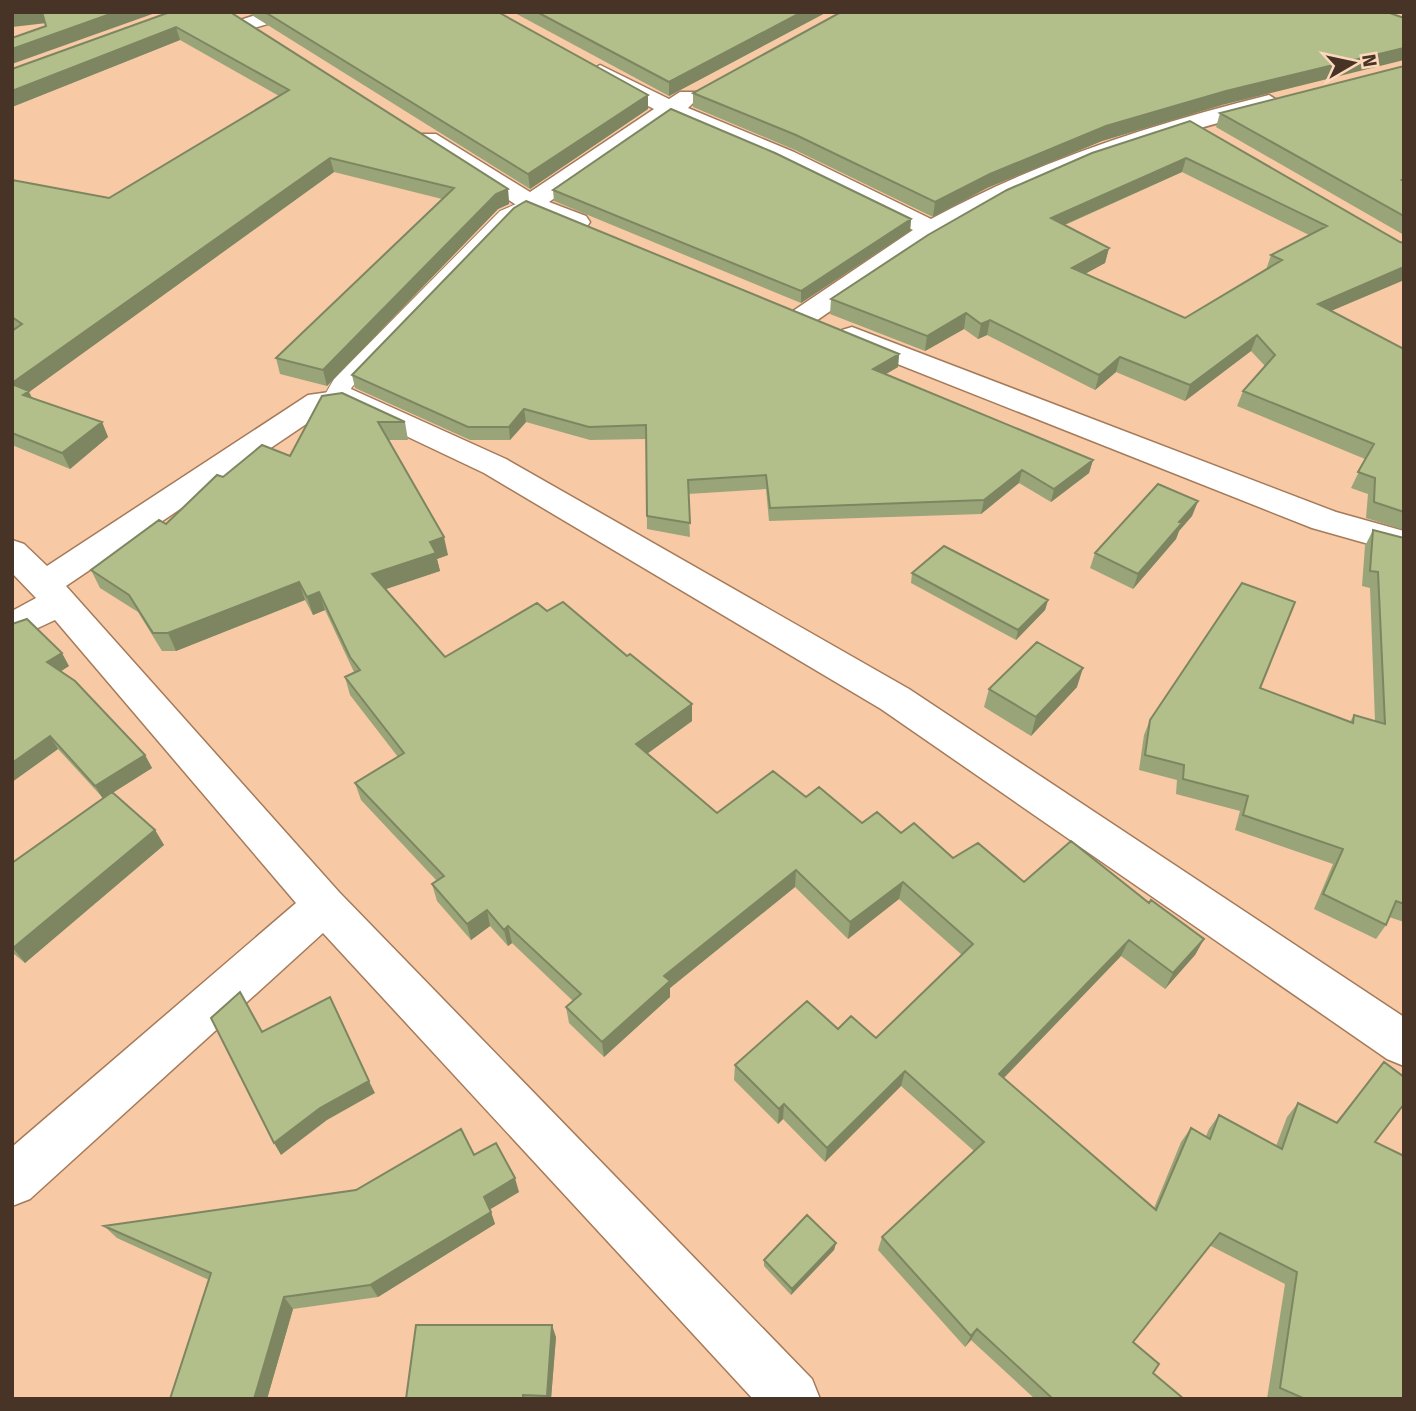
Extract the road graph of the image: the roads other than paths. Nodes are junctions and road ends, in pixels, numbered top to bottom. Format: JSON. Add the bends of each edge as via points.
{"nodes":[{"id":1,"x":288,"y":12,"type":"edge"},
{"id":2,"x":237,"y":18,"type":"edge"},
{"id":3,"x":282,"y":47,"type":"edge"},
{"id":4,"x":575,"y":60,"type":"edge"},
{"id":5,"x":705,"y":89,"type":"edge"},
{"id":6,"x":1295,"y":96,"type":"edge"},
{"id":7,"x":669,"y":107,"type":"junction"},
{"id":8,"x":1187,"y":123,"type":"junction"},
{"id":9,"x":407,"y":126,"type":"edge"},
{"id":10,"x":1223,"y":144,"type":"edge"},
{"id":11,"x":530,"y":203,"type":"junction"},
{"id":12,"x":933,"y":230,"type":"junction"},
{"id":13,"x":605,"y":234,"type":"edge"},
{"id":14,"x":335,"y":398,"type":"junction"},
{"id":15,"x":1404,"y":543,"type":"edge"},
{"id":16,"x":12,"y":552,"type":"edge"},
{"id":17,"x":51,"y":593,"type":"junction"},
{"id":18,"x":12,"y":627,"type":"edge"},
{"id":19,"x":324,"y":905,"type":"junction"},
{"id":20,"x":1404,"y":1044,"type":"edge"},
{"id":21,"x":12,"y":1181,"type":"edge"},
{"id":22,"x":792,"y":1399,"type":"edge"}],
"edges":[{"from":1,"to":2,"type":"street"},
{"from":2,"to":3,"type":"street"},
{"from":4,"to":7,"type":"street"},
{"from":5,"to":7,"type":"street"},
{"from":6,"to":8,"type":"street"},
{"from":7,"to":11,"type":"street"},
{"from":7,"to":12,"type":"street","via":[[785,157]]},
{"from":8,"to":10,"type":"street"},
{"from":8,"to":12,"type":"street","via":[[1054,169]]},
{"from":9,"to":11,"type":"street"},
{"from":11,"to":13,"type":"street"},
{"from":11,"to":14,"type":"lane","via":[[507,215],[342,384]]},
{"from":12,"to":15,"type":"street","via":[[791,312],[1324,520]]},
{"from":14,"to":17,"type":"street","via":[[319,402]]},
{"from":14,"to":20,"type":"street","via":[[351,398],[495,466],[895,699]]},
{"from":16,"to":17,"type":"street"},
{"from":17,"to":18,"type":"street"},
{"from":17,"to":19,"type":"street"},
{"from":19,"to":21,"type":"street"},
{"from":19,"to":22,"type":"street"}]}
